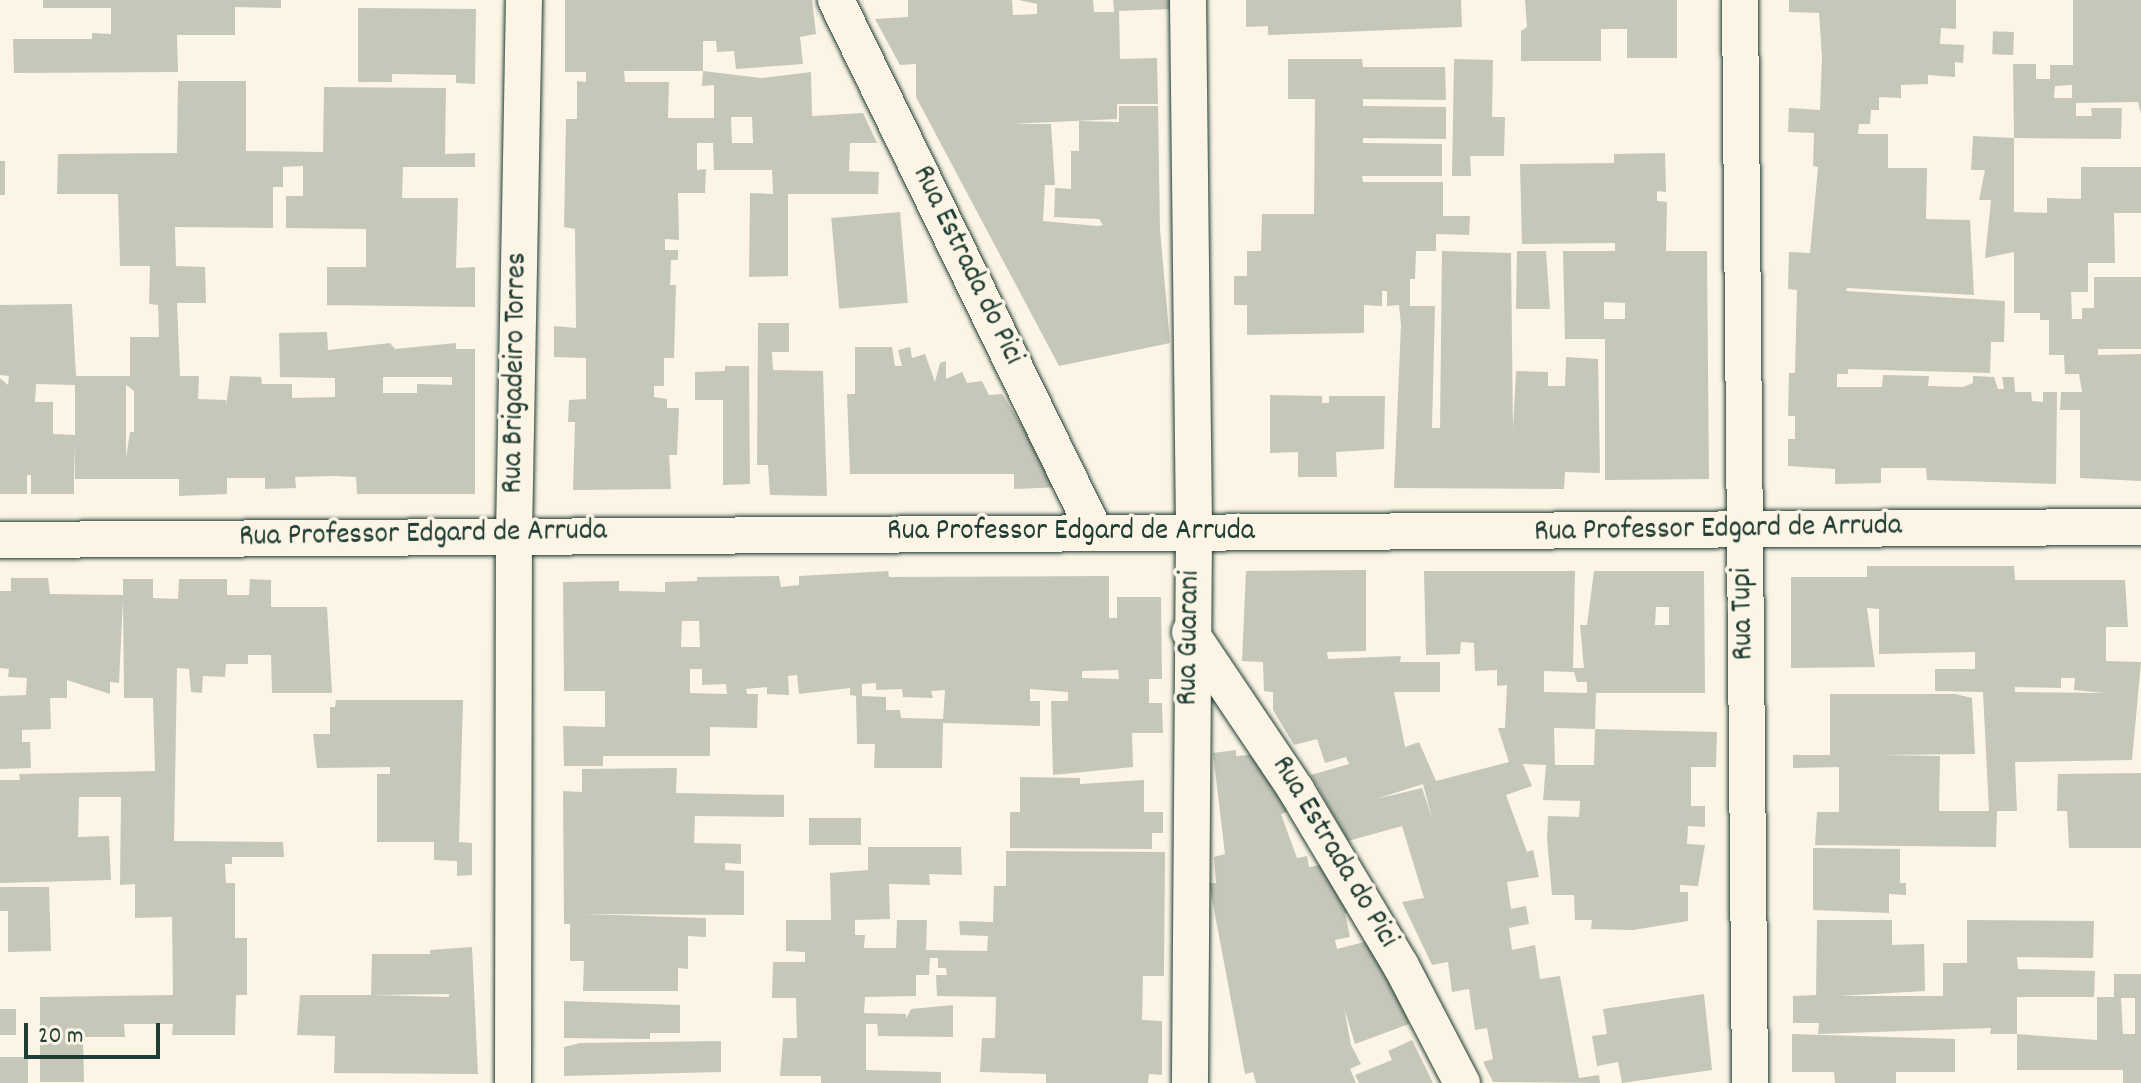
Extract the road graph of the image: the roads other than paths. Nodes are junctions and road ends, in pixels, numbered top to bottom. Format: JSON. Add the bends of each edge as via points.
{"nodes":[{"id":1,"x":524,"y":0,"type":"edge"},
{"id":2,"x":836,"y":0,"type":"edge"},
{"id":3,"x":1188,"y":0,"type":"edge"},
{"id":4,"x":1740,"y":0,"type":"edge"},
{"id":5,"x":2141,"y":527,"type":"edge"},
{"id":6,"x":1744,"y":530,"type":"junction"},
{"id":7,"x":1095,"y":532,"type":"junction"},
{"id":8,"x":1194,"y":532,"type":"junction"},
{"id":9,"x":514,"y":534,"type":"junction"},
{"id":10,"x":0,"y":540,"type":"edge"},
{"id":11,"x":1190,"y":632,"type":"junction"},
{"id":12,"x":513,"y":1083,"type":"edge"},
{"id":13,"x":1190,"y":1083,"type":"edge"},
{"id":14,"x":1462,"y":1083,"type":"edge"},
{"id":15,"x":1750,"y":1083,"type":"edge"}],
"edges":[{"from":1,"to":9,"type":"street","name":"Rua Brigadeiro Torres"},
{"from":2,"to":7,"type":"street","name":"Rua Estrada do Pici"},
{"from":3,"to":8,"type":"street","name":"Rua Guarani"},
{"from":4,"to":6,"type":"street","name":"Rua Tupi"},
{"from":5,"to":6,"type":"street","name":"Rua Professor Edgard de Arruda"},
{"from":6,"to":8,"type":"street","name":"Rua Professor Edgard de Arruda"},
{"from":6,"to":15,"type":"street","name":"Rua Tupi"},
{"from":7,"to":8,"type":"street","name":"Rua Professor Edgard de Arruda"},
{"from":7,"to":9,"type":"street","name":"Rua Professor Edgard de Arruda"},
{"from":8,"to":11,"type":"street","name":"Rua Guarani"},
{"from":9,"to":10,"type":"street","name":"Rua Professor Edgard de Arruda"},
{"from":9,"to":12,"type":"street","name":"Rua Brigadeiro Torres"},
{"from":11,"to":13,"type":"street","name":"Rua Guarani"},
{"from":11,"to":14,"type":"street","name":"Rua Estrada do Pici","via":[[1296,790],[1401,966]]}]}
